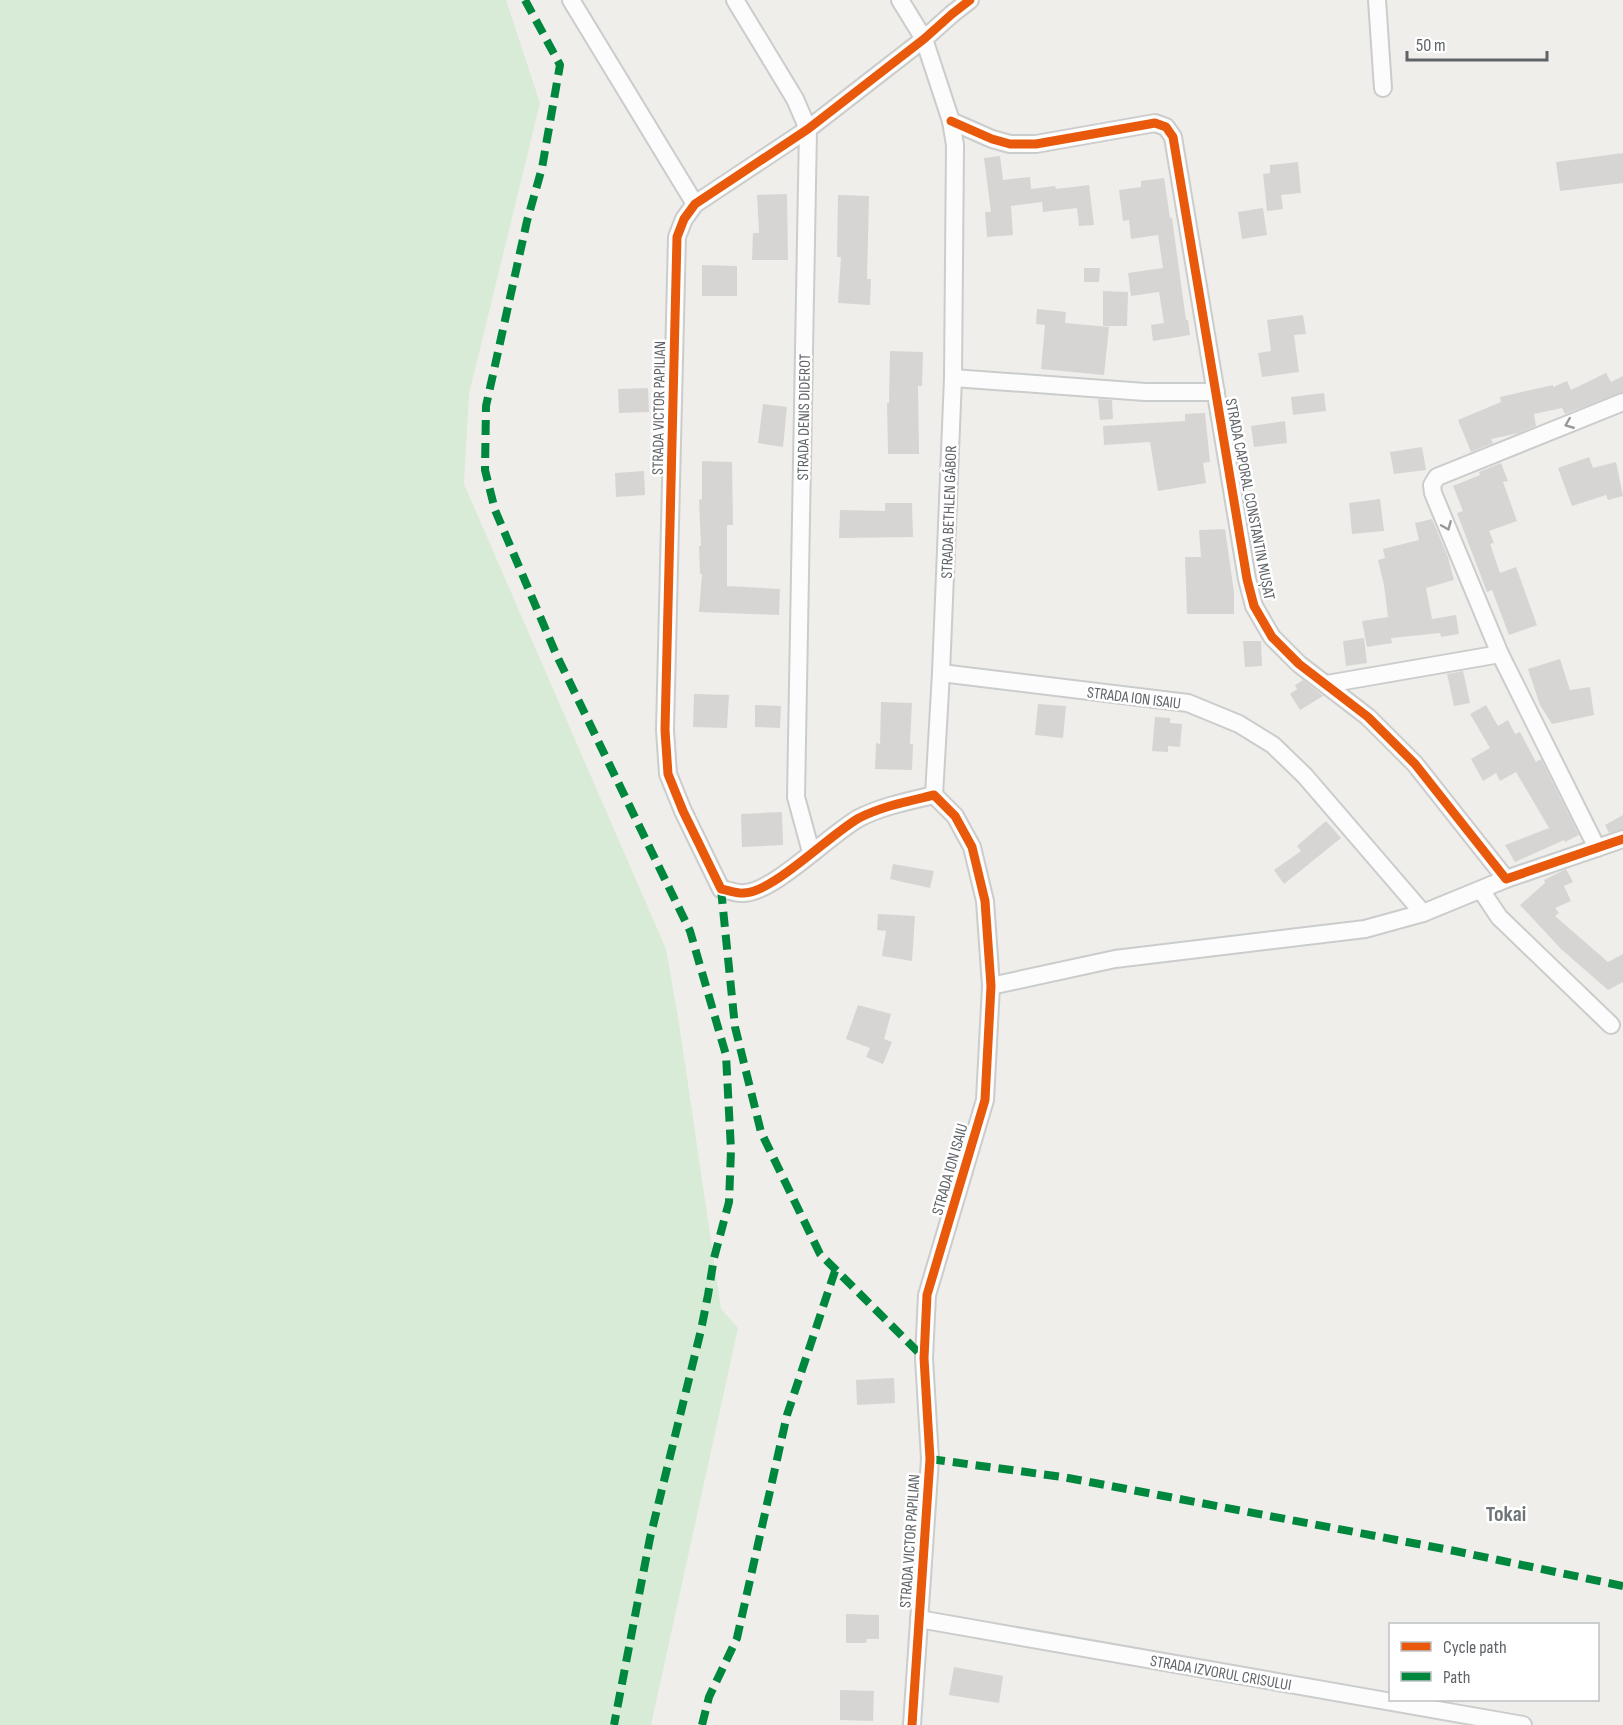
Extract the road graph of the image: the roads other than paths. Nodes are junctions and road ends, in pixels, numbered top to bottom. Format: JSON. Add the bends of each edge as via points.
{"nodes":[{"id":1,"x":571,"y":0,"type":"edge"},
{"id":2,"x":735,"y":0,"type":"edge"},
{"id":3,"x":900,"y":0,"type":"edge"},
{"id":4,"x":970,"y":0,"type":"edge"},
{"id":5,"x":1377,"y":0,"type":"edge"},
{"id":6,"x":924,"y":39,"type":"junction"},
{"id":7,"x":1383,"y":88,"type":"dead end"},
{"id":8,"x":951,"y":121,"type":"junction"},
{"id":9,"x":808,"y":129,"type":"junction"},
{"id":10,"x":695,"y":204,"type":"junction"},
{"id":11,"x":953,"y":378,"type":"junction"},
{"id":12,"x":1216,"y":392,"type":"junction"},
{"id":13,"x":1623,"y":402,"type":"edge"},
{"id":14,"x":1500,"y":654,"type":"junction"},
{"id":15,"x":941,"y":673,"type":"junction"},
{"id":16,"x":1327,"y":684,"type":"junction"},
{"id":17,"x":934,"y":795,"type":"junction"},
{"id":18,"x":1623,"y":839,"type":"edge"},
{"id":19,"x":1598,"y":848,"type":"junction"},
{"id":20,"x":811,"y":852,"type":"junction"},
{"id":21,"x":1506,"y":879,"type":"junction"},
{"id":22,"x":1481,"y":890,"type":"junction"},
{"id":23,"x":1423,"y":913,"type":"junction"},
{"id":24,"x":991,"y":986,"type":"junction"},
{"id":25,"x":1611,"y":1025,"type":"dead end"},
{"id":26,"x":924,"y":1358,"type":"joint"},
{"id":27,"x":919,"y":1619,"type":"junction"},
{"id":28,"x":912,"y":1725,"type":"edge"},
{"id":29,"x":1522,"y":1725,"type":"edge"}],
"edges":[{"from":1,"to":10,"type":"street"},
{"from":2,"to":9,"type":"street","name":"STRADA DENIS DIDEROT","via":[[795,99]]},
{"from":3,"to":6,"type":"street","name":"STRADA BETHLEN GÁBOR"},
{"from":4,"to":6,"type":"street","name":"STRADA VICTOR PAPILIAN"},
{"from":5,"to":7,"type":"street"},
{"from":6,"to":8,"type":"street","name":"STRADA BETHLEN GÁBOR"},
{"from":6,"to":9,"type":"street","name":"STRADA VICTOR PAPILIAN"},
{"from":8,"to":11,"type":"street","name":"STRADA BETHLEN GÁBOR","via":[[956,174]]},
{"from":8,"to":12,"type":"street","name":"STRADA CAPORAL CONSTANTIN MUȘAT","via":[[1010,144],[1036,144],[1155,123],[1166,127],[1173,137]]},
{"from":9,"to":10,"type":"street","name":"STRADA VICTOR PAPILIAN"},
{"from":9,"to":20,"type":"street","name":"STRADA DENIS DIDEROT","via":[[796,797]]},
{"from":10,"to":20,"type":"street","name":"STRADA VICTOR PAPILIAN","via":[[677,237],[665,730],[668,774],[721,889],[743,894],[760,889]]},
{"from":11,"to":12,"type":"street","name":"STRADA CAPORAL CONSTANTIN MUȘAT","via":[[1145,392]]},
{"from":11,"to":15,"type":"street","name":"STRADA BETHLEN GÁBOR"},
{"from":12,"to":16,"type":"street","name":"STRADA CAPORAL CONSTANTIN MUȘAT","via":[[1254,606],[1272,637]]},
{"from":13,"to":14,"type":"street","one_way":true,"via":[[1437,477],[1432,485]]},
{"from":14,"to":16,"type":"street"},
{"from":14,"to":19,"type":"street"},
{"from":15,"to":17,"type":"street","name":"STRADA BETHLEN GÁBOR"},
{"from":15,"to":23,"type":"street","name":"STRADA ION ISAIU","via":[[1188,703],[1239,724],[1272,745],[1305,776]]},
{"from":16,"to":21,"type":"street","name":"STRADA CAPORAL CONSTANTIN MUȘAT","via":[[1368,717],[1415,764]]},
{"from":17,"to":20,"type":"street","via":[[892,805],[859,819]]},
{"from":17,"to":24,"type":"street","name":"STRADA ION ISAIU","via":[[955,816],[972,847],[985,901]]},
{"from":18,"to":19,"type":"street"},
{"from":19,"to":21,"type":"street"},
{"from":21,"to":22,"type":"street"},
{"from":22,"to":23,"type":"street"},
{"from":22,"to":25,"type":"street","via":[[1499,917]]},
{"from":23,"to":24,"type":"street","via":[[1365,929],[1115,959]]},
{"from":24,"to":26,"type":"street","name":"STRADA ION ISAIU","via":[[985,1100],[927,1295]]},
{"from":26,"to":27,"type":"street","name":"STRADA VICTOR PAPILIAN","via":[[930,1459]]},
{"from":27,"to":28,"type":"street","name":"STRADA VICTOR PAPILIAN"},
{"from":27,"to":29,"type":"street","name":"STRADA IZVORUL CRISULUI"}]}
